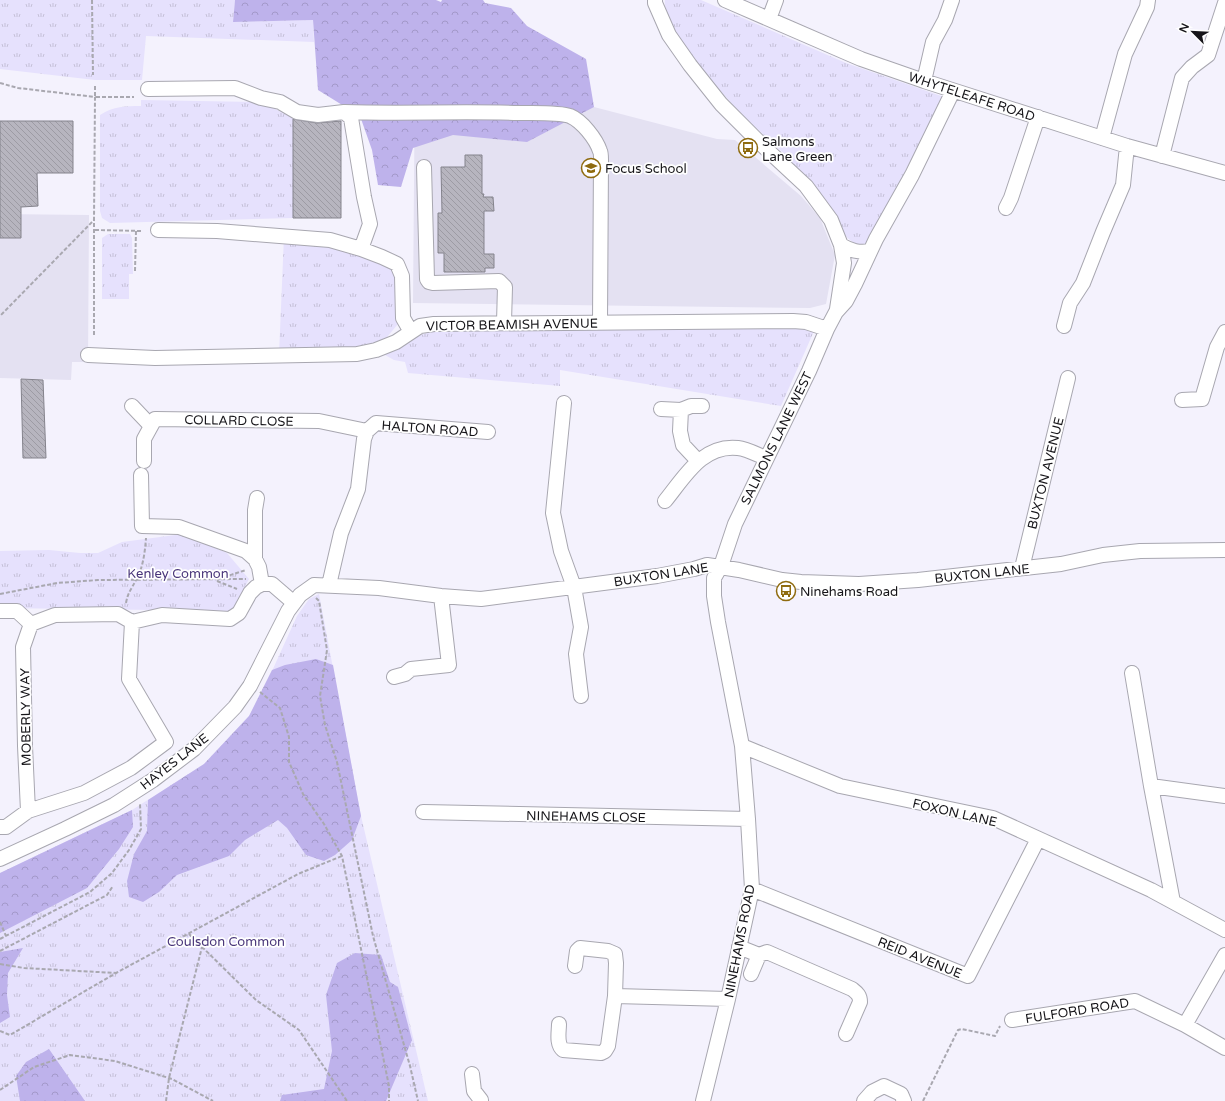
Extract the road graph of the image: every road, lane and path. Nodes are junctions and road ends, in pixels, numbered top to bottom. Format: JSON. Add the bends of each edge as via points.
{"nodes":[{"id":1,"x":92,"y":0,"type":"edge"},
{"id":2,"x":725,"y":0,"type":"edge"},
{"id":3,"x":776,"y":0,"type":"edge"},
{"id":4,"x":952,"y":0,"type":"edge"},
{"id":5,"x":1148,"y":0,"type":"edge"},
{"id":6,"x":654,"y":1,"type":"edge"},
{"id":7,"x":1225,"y":3,"type":"edge"},
{"id":8,"x":769,"y":19,"type":"junction"},
{"id":9,"x":93,"y":75,"type":"dead end"},
{"id":10,"x":924,"y":81,"type":"junction"},
{"id":11,"x":0,"y":83,"type":"edge"},
{"id":12,"x":95,"y":86,"type":"dead end"},
{"id":13,"x":148,"y":89,"type":"dead end"},
{"id":14,"x":953,"y":91,"type":"junction"},
{"id":15,"x":95,"y":97,"type":"junction"},
{"id":16,"x":134,"y":97,"type":"dead end"},
{"id":17,"x":344,"y":112,"type":"junction"},
{"id":18,"x":1038,"y":117,"type":"junction"},
{"id":19,"x":1102,"y":138,"type":"junction"},
{"id":20,"x":1127,"y":146,"type":"junction"},
{"id":21,"x":1162,"y":156,"type":"junction"},
{"id":22,"x":424,"y":167,"type":"dead end"},
{"id":23,"x":1225,"y":174,"type":"edge"},
{"id":24,"x":1006,"y":208,"type":"dead end"},
{"id":25,"x":94,"y":220,"type":"junction"},
{"id":26,"x":95,"y":230,"type":"junction"},
{"id":27,"x":136,"y":230,"type":"junction"},
{"id":28,"x":158,"y":230,"type":"dead end"},
{"id":29,"x":143,"y":231,"type":"dead end"},
{"id":30,"x":841,"y":245,"type":"junction"},
{"id":31,"x":361,"y":249,"type":"junction"},
{"id":32,"x":870,"y":251,"type":"junction"},
{"id":33,"x":136,"y":271,"type":"dead end"},
{"id":34,"x":836,"y":312,"type":"junction"},
{"id":35,"x":0,"y":316,"type":"edge"},
{"id":36,"x":504,"y":322,"type":"junction"},
{"id":37,"x":600,"y":322,"type":"junction"},
{"id":38,"x":1064,"y":326,"type":"dead end"},
{"id":39,"x":827,"y":329,"type":"junction"},
{"id":40,"x":411,"y":332,"type":"junction"},
{"id":41,"x":1225,"y":332,"type":"edge"},
{"id":42,"x":94,"y":335,"type":"dead end"},
{"id":43,"x":88,"y":355,"type":"dead end"},
{"id":44,"x":1068,"y":378,"type":"dead end"},
{"id":45,"x":1182,"y":400,"type":"dead end"},
{"id":46,"x":564,"y":403,"type":"dead end"},
{"id":47,"x":132,"y":406,"type":"dead end"},
{"id":48,"x":702,"y":406,"type":"dead end"},
{"id":49,"x":661,"y":409,"type":"dead end"},
{"id":50,"x":681,"y":410,"type":"junction"},
{"id":51,"x":151,"y":426,"type":"junction"},
{"id":52,"x":367,"y":431,"type":"junction"},
{"id":53,"x":488,"y":432,"type":"dead end"},
{"id":54,"x":766,"y":458,"type":"junction"},
{"id":55,"x":698,"y":461,"type":"junction"},
{"id":56,"x":257,"y":498,"type":"dead end"},
{"id":57,"x":665,"y":501,"type":"dead end"},
{"id":58,"x":146,"y":526,"type":"junction"},
{"id":59,"x":1225,"y":550,"type":"edge"},
{"id":60,"x":257,"y":563,"type":"junction"},
{"id":61,"x":721,"y":566,"type":"junction"},
{"id":62,"x":1022,"y":568,"type":"junction"},
{"id":63,"x":136,"y":580,"type":"junction"},
{"id":64,"x":215,"y":580,"type":"junction"},
{"id":65,"x":262,"y":584,"type":"junction"},
{"id":66,"x":329,"y":585,"type":"junction"},
{"id":67,"x":574,"y":587,"type":"junction"},
{"id":68,"x":308,"y":589,"type":"junction"},
{"id":69,"x":250,"y":593,"type":"junction"},
{"id":70,"x":0,"y":594,"type":"edge"},
{"id":71,"x":441,"y":596,"type":"junction"},
{"id":72,"x":294,"y":603,"type":"junction"},
{"id":73,"x":0,"y":612,"type":"edge"},
{"id":74,"x":132,"y":622,"type":"junction"},
{"id":75,"x":32,"y":624,"type":"junction"},
{"id":76,"x":1132,"y":673,"type":"dead end"},
{"id":77,"x":394,"y":677,"type":"dead end"},
{"id":78,"x":250,"y":686,"type":"junction"},
{"id":79,"x":581,"y":696,"type":"dead end"},
{"id":80,"x":742,"y":746,"type":"junction"},
{"id":81,"x":1151,"y":786,"type":"junction"},
{"id":82,"x":133,"y":793,"type":"junction"},
{"id":83,"x":1225,"y":796,"type":"edge"},
{"id":84,"x":28,"y":811,"type":"junction"},
{"id":85,"x":423,"y":812,"type":"dead end"},
{"id":86,"x":748,"y":820,"type":"junction"},
{"id":87,"x":0,"y":828,"type":"edge"},
{"id":88,"x":1038,"y":838,"type":"junction"},
{"id":89,"x":342,"y":856,"type":"junction"},
{"id":90,"x":0,"y":859,"type":"edge"},
{"id":91,"x":113,"y":886,"type":"dead end"},
{"id":92,"x":752,"y":889,"type":"junction"},
{"id":93,"x":1173,"y":902,"type":"junction"},
{"id":94,"x":0,"y":922,"type":"edge"},
{"id":95,"x":1225,"y":930,"type":"edge"},
{"id":96,"x":189,"y":934,"type":"junction"},
{"id":97,"x":6,"y":936,"type":"junction"},
{"id":98,"x":0,"y":939,"type":"edge"},
{"id":99,"x":202,"y":947,"type":"junction"},
{"id":100,"x":739,"y":947,"type":"junction"},
{"id":101,"x":0,"y":951,"type":"edge"},
{"id":102,"x":759,"y":955,"type":"junction"},
{"id":103,"x":1225,"y":955,"type":"edge"},
{"id":104,"x":0,"y":964,"type":"edge"},
{"id":105,"x":575,"y":966,"type":"dead end"},
{"id":106,"x":116,"y":973,"type":"junction"},
{"id":107,"x":751,"y":974,"type":"dead end"},
{"id":108,"x":615,"y":996,"type":"junction"},
{"id":109,"x":728,"y":999,"type":"junction"},
{"id":110,"x":1012,"y":1020,"type":"joint"},
{"id":111,"x":559,"y":1024,"type":"dead end"},
{"id":112,"x":1185,"y":1024,"type":"junction"},
{"id":113,"x":0,"y":1031,"type":"edge"},
{"id":114,"x":846,"y":1034,"type":"dead end"},
{"id":115,"x":1225,"y":1048,"type":"edge"},
{"id":116,"x":472,"y":1074,"type":"dead end"},
{"id":117,"x":168,"y":1078,"type":"junction"},
{"id":118,"x":0,"y":1090,"type":"edge"},
{"id":119,"x":166,"y":1101,"type":"edge"},
{"id":120,"x":213,"y":1101,"type":"edge"},
{"id":121,"x":347,"y":1101,"type":"edge"},
{"id":122,"x":389,"y":1101,"type":"edge"},
{"id":123,"x":418,"y":1101,"type":"edge"},
{"id":124,"x":485,"y":1101,"type":"edge"},
{"id":125,"x":703,"y":1101,"type":"edge"},
{"id":126,"x":864,"y":1101,"type":"edge"},
{"id":127,"x":904,"y":1101,"type":"edge"},
{"id":128,"x":923,"y":1101,"type":"edge"}],
"edges":[{"from":1,"to":9,"type":"path"},
{"from":2,"to":8,"type":"street","name":"WHYTELEAFE ROAD"},
{"from":3,"to":8,"type":"street"},
{"from":4,"to":10,"type":"street","via":[[933,42]]},
{"from":5,"to":19,"type":"street","via":[[1125,54]]},
{"from":6,"to":30,"type":"street","name":"SALMONS LANE WEST","via":[[668,35],[690,65],[721,104],[806,186],[831,220]]},
{"from":7,"to":21,"type":"street","via":[[1208,55],[1182,78]]},
{"from":8,"to":10,"type":"street","name":"WHYTELEAFE ROAD","via":[[861,59]]},
{"from":10,"to":14,"type":"street","name":"WHYTELEAFE ROAD"},
{"from":11,"to":15,"type":"path","via":[[18,88]]},
{"from":12,"to":15,"type":"path"},
{"from":13,"to":17,"type":"street","via":[[235,88],[280,102],[297,112],[318,115]]},
{"from":14,"to":18,"type":"street","name":"WHYTELEAFE ROAD"},
{"from":14,"to":32,"type":"street","name":"SALMONS LANE WEST","via":[[912,175]]},
{"from":15,"to":16,"type":"path"},
{"from":15,"to":25,"type":"path"},
{"from":17,"to":31,"type":"street","via":[[351,118],[370,224]]},
{"from":17,"to":37,"type":"street","via":[[549,114],[571,116],[583,125],[600,151],[601,160]]},
{"from":18,"to":19,"type":"street","name":"WHYTELEAFE ROAD"},
{"from":18,"to":24,"type":"street"},
{"from":19,"to":20,"type":"street","name":"WHYTELEAFE ROAD"},
{"from":20,"to":21,"type":"street","name":"WHYTELEAFE ROAD"},
{"from":20,"to":38,"type":"street","via":[[1123,185],[1083,283],[1070,303]]},
{"from":21,"to":23,"type":"street","name":"WHYTELEAFE ROAD"},
{"from":22,"to":36,"type":"street","via":[[427,279],[433,283],[499,281],[505,287]]},
{"from":25,"to":26,"type":"path"},
{"from":25,"to":35,"type":"path"},
{"from":26,"to":27,"type":"path"},
{"from":26,"to":42,"type":"path"},
{"from":27,"to":29,"type":"path"},
{"from":27,"to":33,"type":"path"},
{"from":28,"to":31,"type":"street","via":[[217,231],[330,240]]},
{"from":30,"to":32,"type":"street","via":[[852,251]]},
{"from":30,"to":34,"type":"street","name":"SALMONS LANE WEST","via":[[844,263]]},
{"from":31,"to":40,"type":"street","via":[[397,264],[402,276],[403,318]]},
{"from":32,"to":34,"type":"street","name":"SALMONS LANE WEST","via":[[846,301]]},
{"from":34,"to":39,"type":"street","name":"SALMONS LANE WEST"},
{"from":36,"to":37,"type":"street","name":"VICTOR BEAMISH AVENUE"},
{"from":36,"to":40,"type":"street","name":"VICTOR BEAMISH AVENUE","via":[[434,324],[420,326]]},
{"from":37,"to":39,"type":"street","name":"VICTOR BEAMISH AVENUE","via":[[792,320]]},
{"from":39,"to":54,"type":"street","name":"SALMONS LANE WEST"},
{"from":40,"to":43,"type":"street","name":"VICTOR BEAMISH AVENUE","via":[[396,342],[357,354],[155,358]]},
{"from":41,"to":45,"type":"street","via":[[1202,399]]},
{"from":44,"to":62,"type":"street","name":"BUXTON AVENUE"},
{"from":46,"to":67,"type":"street","via":[[554,513],[561,551]]},
{"from":47,"to":51,"type":"street"},
{"from":48,"to":50,"type":"street","via":[[691,406]]},
{"from":49,"to":50,"type":"street"},
{"from":50,"to":55,"type":"street","via":[[680,431],[683,445]]},
{"from":51,"to":52,"type":"street","name":"COLLARD CLOSE","via":[[155,419],[319,421]]},
{"from":51,"to":58,"type":"street","via":[[144,439],[142,526]]},
{"from":52,"to":53,"type":"street","name":"HALTON ROAD","via":[[376,423]]},
{"from":52,"to":66,"type":"street","name":"HALTON ROAD","via":[[358,489],[341,533]]},
{"from":54,"to":55,"type":"street","via":[[738,448],[727,448],[707,454]]},
{"from":54,"to":61,"type":"street","name":"SALMONS LANE WEST","via":[[734,524]]},
{"from":55,"to":57,"type":"street"},
{"from":56,"to":60,"type":"street"},
{"from":58,"to":60,"type":"street","via":[[179,527],[246,551]]},
{"from":58,"to":63,"type":"path","via":[[145,549]]},
{"from":59,"to":62,"type":"street","name":"BUXTON LANE","via":[[1140,551]]},
{"from":60,"to":64,"type":"path"},
{"from":60,"to":65,"type":"street"},
{"from":61,"to":62,"type":"street","name":"BUXTON LANE","via":[[782,580],[859,584]]},
{"from":61,"to":67,"type":"street","name":"BUXTON LANE","via":[[707,565],[657,576]]},
{"from":61,"to":80,"type":"street","name":"NINEHAMS ROAD","via":[[714,578],[714,596]]},
{"from":63,"to":64,"type":"path"},
{"from":63,"to":70,"type":"path","via":[[57,583]]},
{"from":63,"to":74,"type":"path","via":[[128,593],[126,604]]},
{"from":64,"to":65,"type":"path","via":[[251,579]]},
{"from":64,"to":69,"type":"path"},
{"from":65,"to":69,"type":"street"},
{"from":65,"to":72,"type":"street","via":[[272,584]]},
{"from":66,"to":68,"type":"street","name":"BUXTON LANE"},
{"from":66,"to":71,"type":"street","name":"BUXTON LANE"},
{"from":67,"to":71,"type":"street","name":"BUXTON LANE","via":[[481,599]]},
{"from":67,"to":79,"type":"street","via":[[581,627],[576,654]]},
{"from":68,"to":72,"type":"street"},
{"from":68,"to":123,"type":"path","via":[[318,601],[327,650],[320,696],[325,725],[337,762],[373,936]]},
{"from":69,"to":74,"type":"street","via":[[239,613],[230,619],[162,615]]},
{"from":71,"to":77,"type":"street","via":[[449,665],[411,669]]},
{"from":72,"to":78,"type":"street","name":"HAYES LANE"},
{"from":73,"to":75,"type":"street","via":[[17,611]]},
{"from":74,"to":75,"type":"street","via":[[118,614],[55,615]]},
{"from":74,"to":84,"type":"street","via":[[129,679],[166,742],[131,768],[84,793]]},
{"from":75,"to":84,"type":"street","name":"MOBERLY WAY","via":[[23,647]]},
{"from":76,"to":81,"type":"street"},
{"from":78,"to":82,"type":"street","name":"HAYES LANE","via":[[235,707],[194,749]]},
{"from":78,"to":89,"type":"path","via":[[280,708],[288,737],[289,762],[304,794]]},
{"from":80,"to":86,"type":"street","name":"NINEHAMS ROAD"},
{"from":80,"to":88,"type":"street","name":"FOXON LANE","via":[[840,786],[993,818]]},
{"from":81,"to":83,"type":"street"},
{"from":81,"to":93,"type":"street"},
{"from":82,"to":90,"type":"street","name":"HAYES LANE","via":[[100,812]]},
{"from":82,"to":97,"type":"path","via":[[140,805],[142,829],[112,872],[90,892]]},
{"from":84,"to":87,"type":"street","via":[[6,827]]},
{"from":85,"to":86,"type":"street","name":"NINEHAMS CLOSE"},
{"from":86,"to":92,"type":"street","name":"NINEHAMS ROAD"},
{"from":88,"to":92,"type":"street","name":"REID AVENUE","via":[[968,976]]},
{"from":88,"to":93,"type":"street","name":"FOXON LANE"},
{"from":89,"to":96,"type":"path","via":[[298,874]]},
{"from":89,"to":122,"type":"path","via":[[389,1086]]},
{"from":91,"to":101,"type":"path","via":[[107,895]]},
{"from":92,"to":100,"type":"street","name":"NINEHAMS ROAD"},
{"from":93,"to":95,"type":"street","name":"FOXON LANE"},
{"from":94,"to":97,"type":"path"},
{"from":96,"to":99,"type":"path"},
{"from":96,"to":106,"type":"path"},
{"from":97,"to":98,"type":"path"},
{"from":99,"to":117,"type":"path"},
{"from":99,"to":121,"type":"path","via":[[256,1000],[299,1030]]},
{"from":100,"to":102,"type":"street"},
{"from":100,"to":109,"type":"street","name":"NINEHAMS ROAD"},
{"from":102,"to":107,"type":"street"},
{"from":102,"to":114,"type":"street","via":[[768,952],[857,992],[860,1002]]},
{"from":103,"to":112,"type":"street"},
{"from":104,"to":106,"type":"path","via":[[24,968]]},
{"from":105,"to":108,"type":"street","via":[[577,951],[580,948],[615,954]]},
{"from":106,"to":113,"type":"path","via":[[10,1035]]},
{"from":108,"to":109,"type":"street"},
{"from":108,"to":111,"type":"street","via":[[608,1046],[605,1051],[601,1053],[563,1050],[559,1043]]},
{"from":109,"to":125,"type":"street","name":"NINEHAMS ROAD"},
{"from":110,"to":112,"type":"street","name":"FULFORD ROAD","via":[[1135,1001]]},
{"from":110,"to":128,"type":"path","via":[[1004,1020],[995,1036],[958,1030]]},
{"from":112,"to":115,"type":"street","name":"FULFORD ROAD"},
{"from":116,"to":124,"type":"street","via":[[474,1091]]},
{"from":117,"to":118,"type":"path","via":[[115,1061],[70,1055],[34,1067]]},
{"from":117,"to":119,"type":"path"},
{"from":117,"to":120,"type":"path"},
{"from":126,"to":127,"type":"street","via":[[872,1092],[884,1086],[901,1094]]}]}
